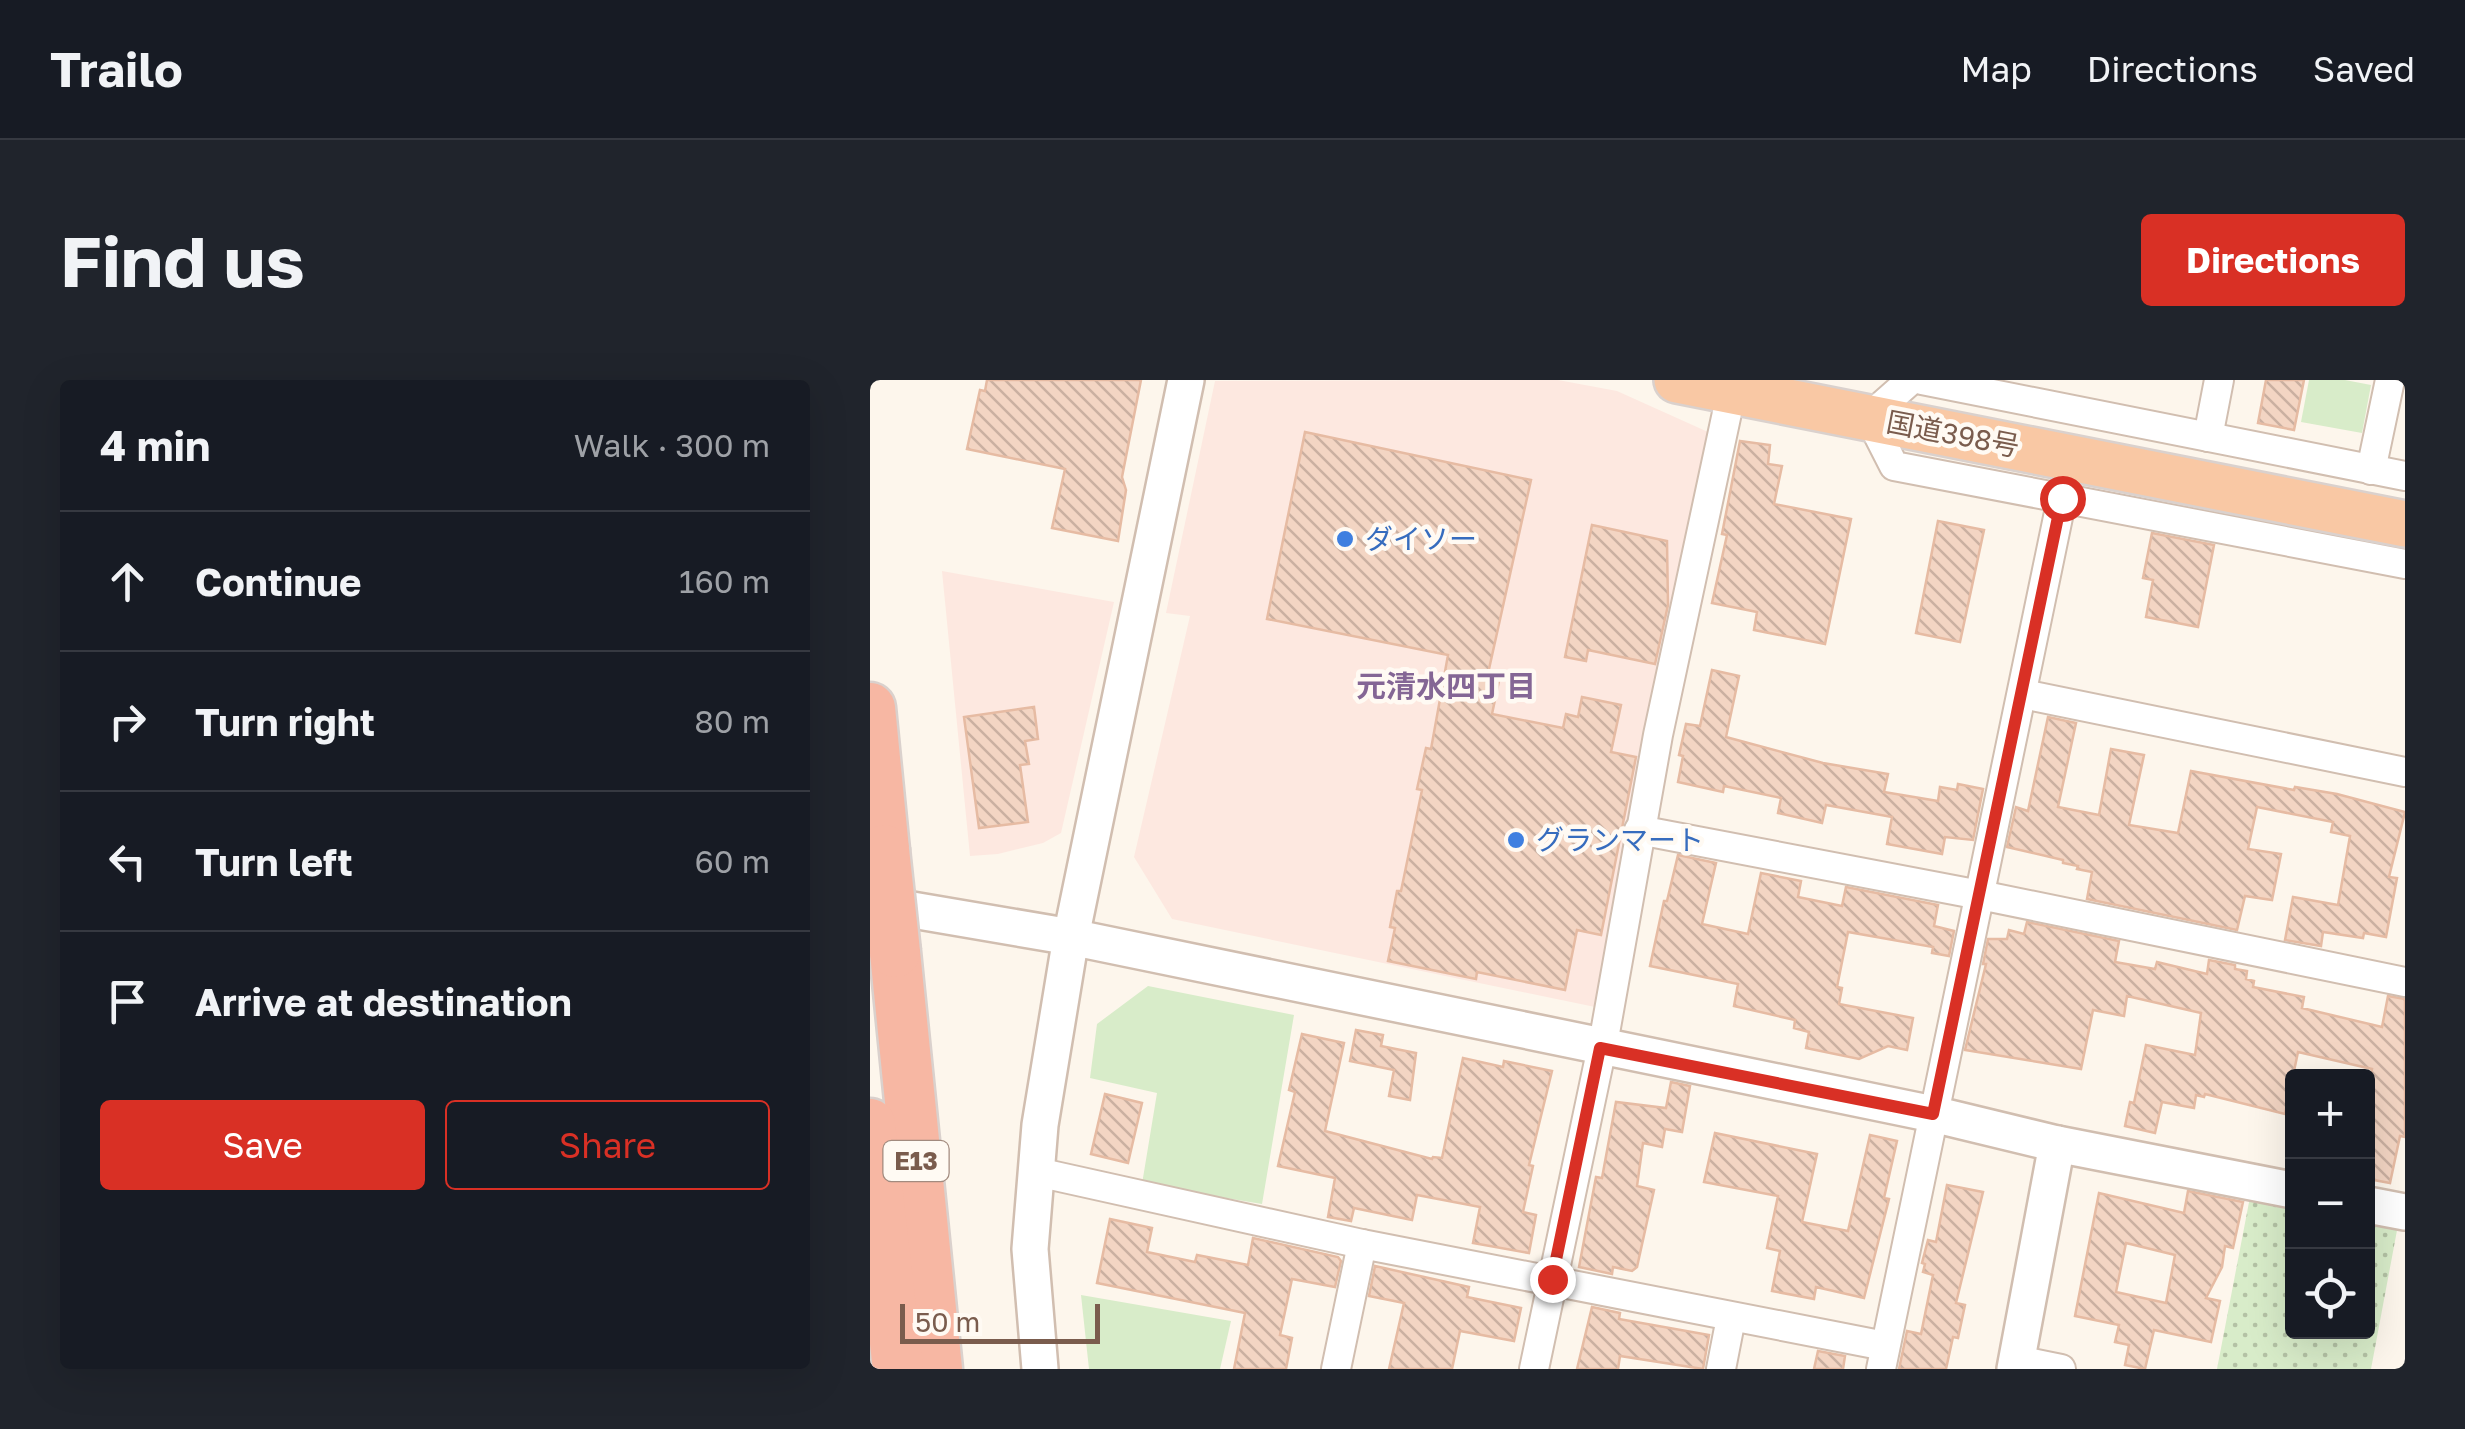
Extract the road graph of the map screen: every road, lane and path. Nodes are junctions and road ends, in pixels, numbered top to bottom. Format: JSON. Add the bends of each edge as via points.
{"nodes":[{"id":1,"x":1186,"y":380,"type":"edge"},
{"id":2,"x":1677,"y":380,"type":"edge"},
{"id":3,"x":1911,"y":380,"type":"edge"},
{"id":4,"x":1922,"y":380,"type":"edge"},
{"id":5,"x":2220,"y":380,"type":"edge"},
{"id":6,"x":2390,"y":380,"type":"edge"},
{"id":7,"x":1733,"y":386,"type":"edge"},
{"id":8,"x":2044,"y":392,"type":"edge"},
{"id":9,"x":1869,"y":417,"type":"junction"},
{"id":10,"x":2208,"y":437,"type":"junction"},
{"id":11,"x":2371,"y":470,"type":"junction"},
{"id":12,"x":2405,"y":476,"type":"edge"},
{"id":13,"x":2062,"y":498,"type":"junction"},
{"id":14,"x":2405,"y":524,"type":"edge"},
{"id":15,"x":2405,"y":564,"type":"edge"},
{"id":16,"x":2024,"y":694,"type":"junction"},
{"id":17,"x":870,"y":708,"type":"edge"},
{"id":18,"x":2405,"y":772,"type":"edge"},
{"id":19,"x":1640,"y":830,"type":"junction"},
{"id":20,"x":1980,"y":895,"type":"junction"},
{"id":21,"x":870,"y":902,"type":"edge"},
{"id":22,"x":1071,"y":937,"type":"junction"},
{"id":23,"x":2405,"y":982,"type":"edge"},
{"id":24,"x":1600,"y":1048,"type":"junction"},
{"id":25,"x":1933,"y":1114,"type":"junction"},
{"id":26,"x":870,"y":1124,"type":"edge"},
{"id":27,"x":2057,"y":1144,"type":"junction"},
{"id":28,"x":1036,"y":1172,"type":"junction"},
{"id":29,"x":2285,"y":1189,"type":"edge"},
{"id":30,"x":2375,"y":1206,"type":"edge"},
{"id":31,"x":2405,"y":1212,"type":"edge"},
{"id":32,"x":1362,"y":1244,"type":"junction"},
{"id":33,"x":1552,"y":1279,"type":"junction"},
{"id":34,"x":1732,"y":1318,"type":"junction"},
{"id":35,"x":1883,"y":1358,"type":"edge"},
{"id":36,"x":2016,"y":1364,"type":"edge"},
{"id":37,"x":898,"y":1369,"type":"edge"},
{"id":38,"x":937,"y":1369,"type":"edge"},
{"id":39,"x":1040,"y":1369,"type":"edge"},
{"id":40,"x":1336,"y":1369,"type":"edge"},
{"id":41,"x":1534,"y":1369,"type":"edge"},
{"id":42,"x":1721,"y":1369,"type":"edge"},
{"id":43,"x":2061,"y":1369,"type":"edge"}],
"edges":[{"from":1,"to":22,"type":"street"},
{"from":2,"to":7,"type":"highway","name":"国道398号"},
{"from":3,"to":9,"type":"street"},
{"from":4,"to":8,"type":"street"},
{"from":5,"to":10,"type":"street"},
{"from":6,"to":11,"type":"street"},
{"from":7,"to":9,"type":"highway","name":"国道398号"},
{"from":7,"to":19,"type":"street"},
{"from":8,"to":10,"type":"street"},
{"from":9,"to":13,"type":"street","via":[[1894,466]]},
{"from":9,"to":14,"type":"highway","name":"国道398号"},
{"from":10,"to":11,"type":"street"},
{"from":11,"to":12,"type":"street"},
{"from":13,"to":15,"type":"street"},
{"from":13,"to":16,"type":"street"},
{"from":16,"to":18,"type":"street"},
{"from":16,"to":20,"type":"street"},
{"from":17,"to":38,"type":"highway","number":"E13","bridge":true},
{"from":19,"to":20,"type":"street"},
{"from":19,"to":24,"type":"street"},
{"from":20,"to":23,"type":"street"},
{"from":20,"to":25,"type":"street"},
{"from":21,"to":22,"type":"street"},
{"from":22,"to":24,"type":"street"},
{"from":22,"to":28,"type":"street"},
{"from":24,"to":25,"type":"street"},
{"from":24,"to":33,"type":"street"},
{"from":25,"to":27,"type":"street"},
{"from":25,"to":35,"type":"street"},
{"from":26,"to":37,"type":"highway","number":"E13"},
{"from":27,"to":29,"type":"street"},
{"from":27,"to":36,"type":"street"},
{"from":28,"to":32,"type":"street"},
{"from":28,"to":39,"type":"street","via":[[1030,1249]]},
{"from":30,"to":31,"type":"street"},
{"from":32,"to":33,"type":"street"},
{"from":32,"to":40,"type":"street"},
{"from":33,"to":34,"type":"street"},
{"from":33,"to":41,"type":"street"},
{"from":34,"to":35,"type":"street"},
{"from":34,"to":42,"type":"street"},
{"from":36,"to":43,"type":"street"}]}
